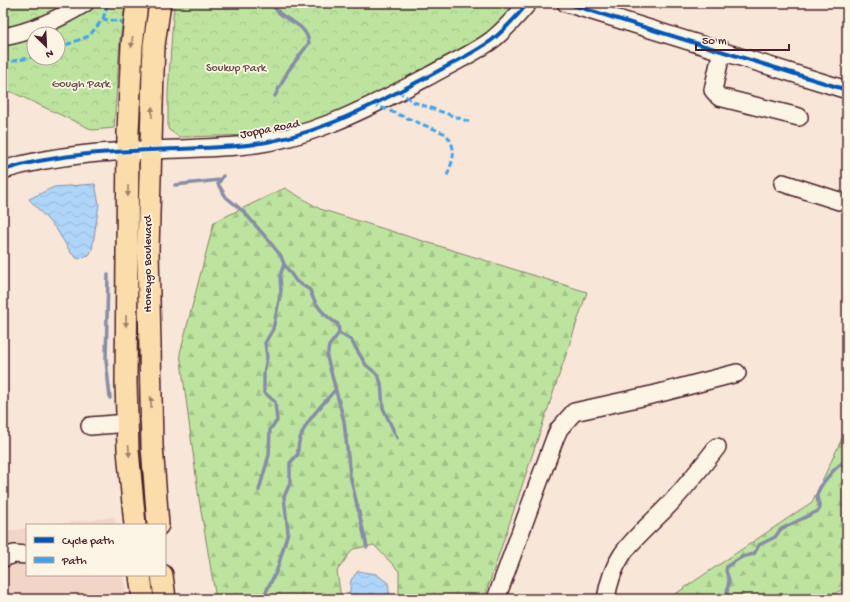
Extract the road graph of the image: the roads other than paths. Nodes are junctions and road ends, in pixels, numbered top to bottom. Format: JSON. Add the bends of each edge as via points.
{"nodes":[{"id":1,"x":84,"y":3,"type":"edge"},
{"id":2,"x":137,"y":3,"type":"edge"},
{"id":3,"x":160,"y":3,"type":"edge"},
{"id":4,"x":528,"y":3,"type":"edge"},
{"id":5,"x":566,"y":3,"type":"edge"},
{"id":6,"x":3,"y":37,"type":"edge"},
{"id":7,"x":722,"y":50,"type":"junction"},
{"id":8,"x":847,"y":90,"type":"edge"},
{"id":9,"x":799,"y":117,"type":"dead end"},
{"id":10,"x":151,"y":151,"type":"junction"},
{"id":11,"x":128,"y":152,"type":"junction"},
{"id":12,"x":3,"y":170,"type":"edge"},
{"id":13,"x":783,"y":183,"type":"dead end"},
{"id":14,"x":840,"y":201,"type":"dead end"},
{"id":15,"x":737,"y":373,"type":"dead end"},
{"id":16,"x":116,"y":424,"type":"dead end"},
{"id":17,"x":90,"y":426,"type":"dead end"},
{"id":18,"x":717,"y":447,"type":"dead end"},
{"id":19,"x":135,"y":524,"type":"edge"},
{"id":20,"x":158,"y":524,"type":"edge"},
{"id":21,"x":26,"y":555,"type":"edge"},
{"id":22,"x":3,"y":558,"type":"edge"},
{"id":23,"x":140,"y":576,"type":"edge"},
{"id":24,"x":162,"y":576,"type":"edge"},
{"id":25,"x":143,"y":599,"type":"edge"},
{"id":26,"x":165,"y":599,"type":"edge"},
{"id":27,"x":496,"y":599,"type":"edge"},
{"id":28,"x":606,"y":599,"type":"edge"}],
"edges":[{"from":1,"to":6,"type":"street","via":[[64,16],[41,26]]},
{"from":2,"to":11,"type":"main road","name":"Honeygo Boulevard","one_way":true,"via":[[132,45]]},
{"from":10,"to":3,"type":"main road","name":"Honeygo Boulevard","one_way":true,"via":[[154,45]]},
{"from":4,"to":10,"type":"street","name":"Joppa Road","via":[[506,28],[470,54],[311,132],[267,143]]},
{"from":5,"to":7,"type":"street"},
{"from":7,"to":8,"type":"street"},
{"from":7,"to":9,"type":"street","via":[[713,90],[719,97]]},
{"from":10,"to":11,"type":"street","name":"Joppa Road"},
{"from":20,"to":10,"type":"main road","name":"Honeygo Boulevard","one_way":true,"via":[[149,358],[148,250]]},
{"from":11,"to":12,"type":"street","name":"Joppa Road","via":[[52,158]]},
{"from":11,"to":19,"type":"main road","name":"Honeygo Boulevard","one_way":true,"via":[[126,382],[128,450]]},
{"from":13,"to":14,"type":"street"},
{"from":15,"to":27,"type":"street","via":[[574,412],[559,429],[555,438]]},
{"from":16,"to":17,"type":"street"},
{"from":18,"to":28,"type":"street","via":[[692,480],[620,556],[609,580]]},
{"from":21,"to":22,"type":"street","via":[[14,554]]},
{"from":23,"to":25,"type":"main road"},
{"from":24,"to":26,"type":"main road"}]}
